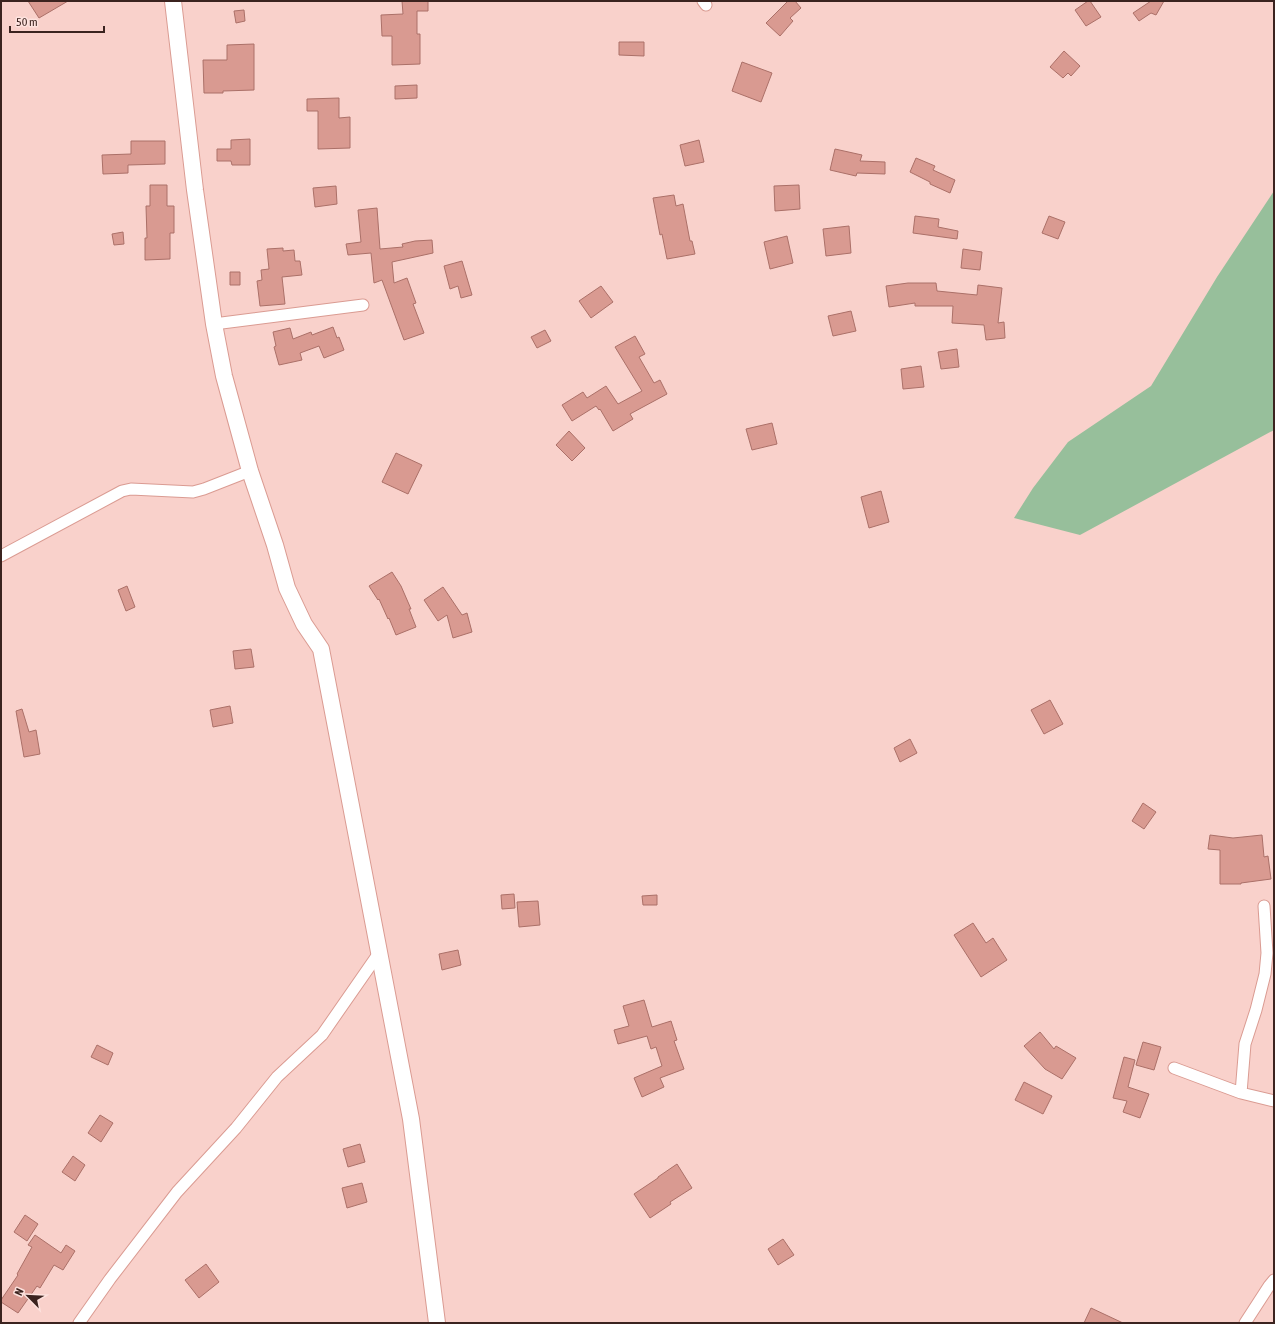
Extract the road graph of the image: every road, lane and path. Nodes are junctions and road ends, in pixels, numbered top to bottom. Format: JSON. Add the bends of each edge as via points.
{"nodes":[{"id":1,"x":173,"y":1,"type":"edge"},
{"id":2,"x":363,"y":305,"type":"dead end"},
{"id":3,"x":214,"y":324,"type":"junction"},
{"id":4,"x":250,"y":472,"type":"junction"},
{"id":5,"x":1,"y":556,"type":"edge"},
{"id":6,"x":1264,"y":906,"type":"dead end"},
{"id":7,"x":379,"y":953,"type":"junction"},
{"id":8,"x":1174,"y":1068,"type":"dead end"},
{"id":9,"x":1241,"y":1093,"type":"junction"},
{"id":10,"x":1274,"y":1101,"type":"edge"},
{"id":11,"x":1274,"y":1280,"type":"edge"},
{"id":12,"x":79,"y":1323,"type":"edge"},
{"id":13,"x":437,"y":1323,"type":"edge"},
{"id":14,"x":1245,"y":1323,"type":"edge"}],
"edges":[{"from":1,"to":3,"type":"main road"},
{"from":2,"to":3,"type":"street"},
{"from":3,"to":4,"type":"main road","via":[[224,376]]},
{"from":4,"to":5,"type":"street","via":[[193,492],[131,489],[122,491]]},
{"from":4,"to":7,"type":"main road","via":[[287,588],[304,624],[321,649]]},
{"from":6,"to":9,"type":"street","via":[[1267,953],[1265,974],[1245,1044]]},
{"from":7,"to":12,"type":"street","via":[[322,1035],[277,1077],[236,1128],[177,1192]]},
{"from":7,"to":13,"type":"main road","via":[[411,1119]]},
{"from":8,"to":9,"type":"street"},
{"from":9,"to":10,"type":"street"},
{"from":11,"to":14,"type":"street"}]}
